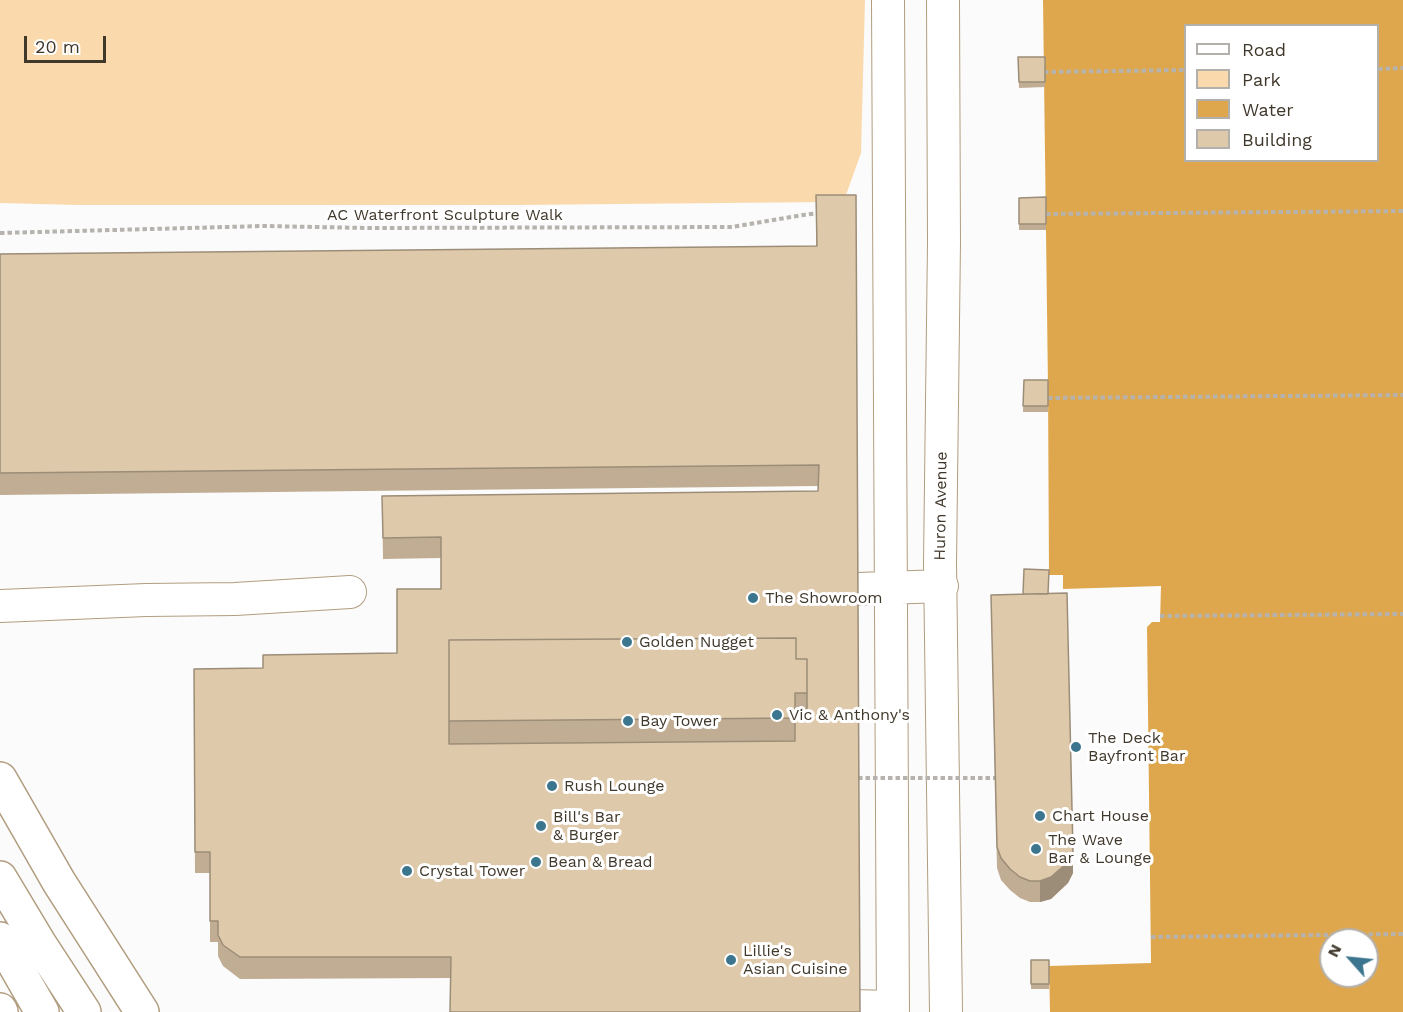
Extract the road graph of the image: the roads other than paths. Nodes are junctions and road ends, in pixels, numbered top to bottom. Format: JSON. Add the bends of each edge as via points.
{"nodes":[{"id":1,"x":888,"y":0,"type":"edge"},
{"id":2,"x":943,"y":0,"type":"edge"},
{"id":3,"x":942,"y":586,"type":"junction"},
{"id":4,"x":892,"y":587,"type":"junction"},
{"id":5,"x":858,"y":589,"type":"edge"},
{"id":6,"x":350,"y":592,"type":"dead end"},
{"id":7,"x":0,"y":606,"type":"edge"},
{"id":8,"x":0,"y":779,"type":"edge"},
{"id":9,"x":0,"y":878,"type":"edge"},
{"id":10,"x":0,"y":939,"type":"edge"},
{"id":11,"x":851,"y":1006,"type":"edge"},
{"id":12,"x":893,"y":1009,"type":"edge"},
{"id":13,"x":42,"y":1012,"type":"edge"},
{"id":14,"x":84,"y":1012,"type":"edge"},
{"id":15,"x":142,"y":1012,"type":"edge"},
{"id":16,"x":946,"y":1012,"type":"edge"}],
"edges":[{"from":1,"to":4,"type":"street"},
{"from":2,"to":3,"type":"street","name":"Huron Avenue"},
{"from":3,"to":4,"type":"street"},
{"from":3,"to":16,"type":"street","name":"Huron Avenue"},
{"from":4,"to":5,"type":"street"},
{"from":4,"to":12,"type":"street"},
{"from":6,"to":7,"type":"street"},
{"from":8,"to":15,"type":"main road","via":[[59,882]]},
{"from":9,"to":14,"type":"main road"},
{"from":10,"to":13,"type":"main road"},
{"from":11,"to":12,"type":"street"}]}
